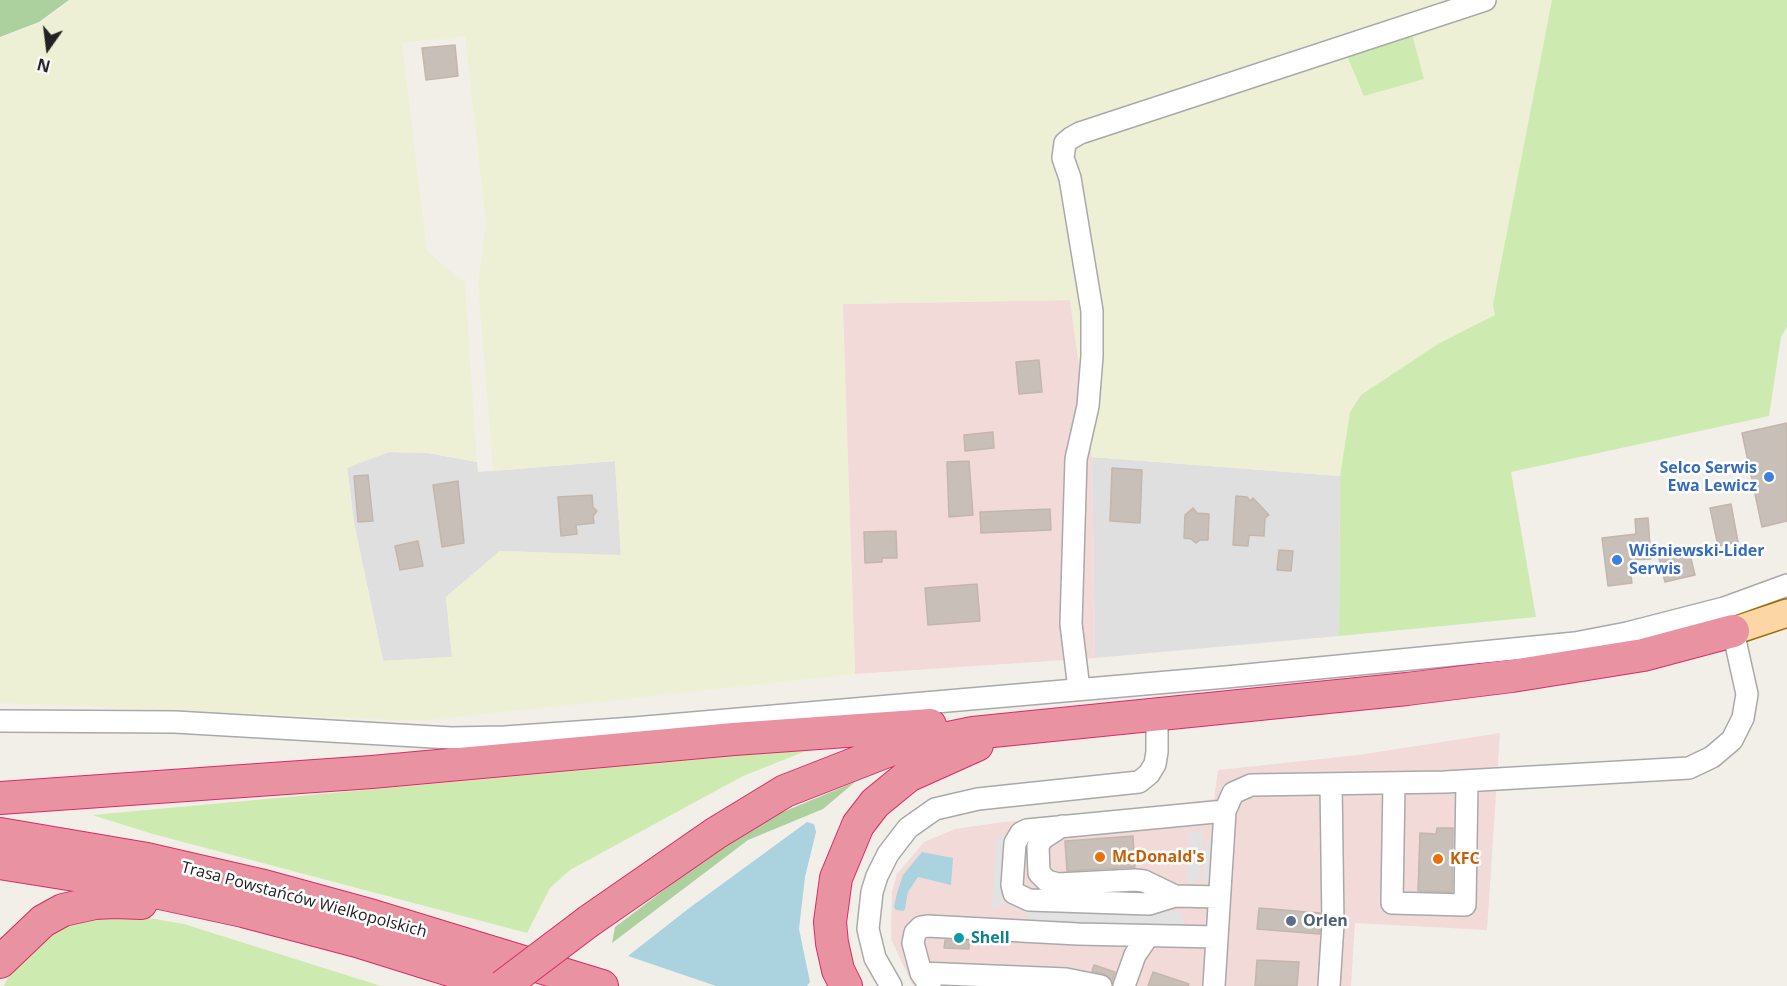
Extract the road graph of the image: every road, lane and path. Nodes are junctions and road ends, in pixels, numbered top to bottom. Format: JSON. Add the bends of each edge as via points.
{"nodes":[{"id":1,"x":1485,"y":0,"type":"edge"},
{"id":2,"x":1787,"y":585,"type":"edge"},
{"id":3,"x":1787,"y":613,"type":"edge"},
{"id":4,"x":1733,"y":631,"type":"junction"},
{"id":5,"x":1079,"y":689,"type":"junction"},
{"id":6,"x":1157,"y":714,"type":"junction"},
{"id":7,"x":0,"y":721,"type":"edge"},
{"id":8,"x":1020,"y":728,"type":"junction"},
{"id":9,"x":1467,"y":781,"type":"junction"},
{"id":10,"x":1331,"y":784,"type":"junction"},
{"id":11,"x":1394,"y":784,"type":"junction"},
{"id":12,"x":0,"y":798,"type":"edge"},
{"id":13,"x":1225,"y":811,"type":"junction"},
{"id":14,"x":1062,"y":825,"type":"junction"},
{"id":15,"x":0,"y":834,"type":"edge"},
{"id":16,"x":0,"y":863,"type":"edge"},
{"id":17,"x":1175,"y":896,"type":"junction"},
{"id":18,"x":1219,"y":897,"type":"junction"},
{"id":19,"x":243,"y":911,"type":"junction"},
{"id":20,"x":1148,"y":936,"type":"junction"},
{"id":21,"x":1217,"y":937,"type":"junction"},
{"id":22,"x":0,"y":962,"type":"edge"},
{"id":23,"x":926,"y":980,"type":"edge"},
{"id":24,"x":502,"y":986,"type":"edge"},
{"id":25,"x":602,"y":986,"type":"edge"},
{"id":26,"x":846,"y":986,"type":"edge"},
{"id":27,"x":891,"y":986,"type":"edge"},
{"id":28,"x":1101,"y":986,"type":"edge"},
{"id":29,"x":1124,"y":986,"type":"edge"},
{"id":30,"x":1214,"y":986,"type":"edge"},
{"id":31,"x":1329,"y":986,"type":"edge"}],
"edges":[{"from":1,"to":5,"type":"street","via":[[1080,133],[1065,143],[1063,158],[1070,178],[1092,311],[1088,406],[1076,459],[1071,624]]},
{"from":2,"to":5,"type":"street","via":[[1724,608],[1575,643]]},
{"from":3,"to":4,"type":"main road"},
{"from":4,"to":6,"type":"highway","via":[[1643,655],[1512,676]]},
{"from":4,"to":9,"type":"street","via":[[1747,694],[1743,718],[1732,740],[1712,757],[1689,768]]},
{"from":5,"to":7,"type":"street","via":[[505,737],[451,738],[157,721]]},
{"from":6,"to":8,"type":"highway"},
{"from":6,"to":27,"type":"street","via":[[1155,764],[1140,782],[978,799],[935,809],[908,828],[877,876],[868,929],[875,958]]},
{"from":8,"to":12,"type":"highway","via":[[974,722],[372,772]]},
{"from":8,"to":24,"type":"highway","bridge":true,"via":[[890,750],[784,791],[716,833]]},
{"from":8,"to":26,"type":"highway","via":[[908,776],[875,804],[858,825],[836,878],[830,922],[838,970]]},
{"from":9,"to":11,"type":"street"},
{"from":9,"to":11,"type":"street","via":[[1465,905],[1392,903]]},
{"from":10,"to":11,"type":"street"},
{"from":10,"to":13,"type":"street","via":[[1251,785],[1233,793]]},
{"from":10,"to":31,"type":"street","via":[[1333,924]]},
{"from":13,"to":14,"type":"street"},
{"from":13,"to":18,"type":"street"},
{"from":14,"to":17,"type":"street","via":[[1028,850],[1029,873],[1036,880],[1058,884],[1135,880]]},
{"from":14,"to":17,"type":"street","via":[[1033,828],[1017,837],[1012,885],[1018,896],[1029,900],[1149,904]]},
{"from":15,"to":25,"type":"highway","name":"Trasa Powstańców Wielkopolskich","via":[[147,859],[260,885]]},
{"from":16,"to":19,"type":"highway","name":"Trasa Powstańców Wielkopolskich"},
{"from":17,"to":18,"type":"street"},
{"from":18,"to":21,"type":"street"},
{"from":19,"to":22,"type":"highway","via":[[115,902],[78,906],[43,921]]},
{"from":19,"to":24,"type":"highway","name":"Trasa Powstańców Wielkopolskich"},
{"from":20,"to":21,"type":"street"},
{"from":20,"to":23,"type":"street","via":[[921,927],[913,943]]},
{"from":20,"to":29,"type":"street","via":[[1135,955]]},
{"from":21,"to":30,"type":"street"},
{"from":23,"to":28,"type":"street","via":[[1066,979]]}]}
